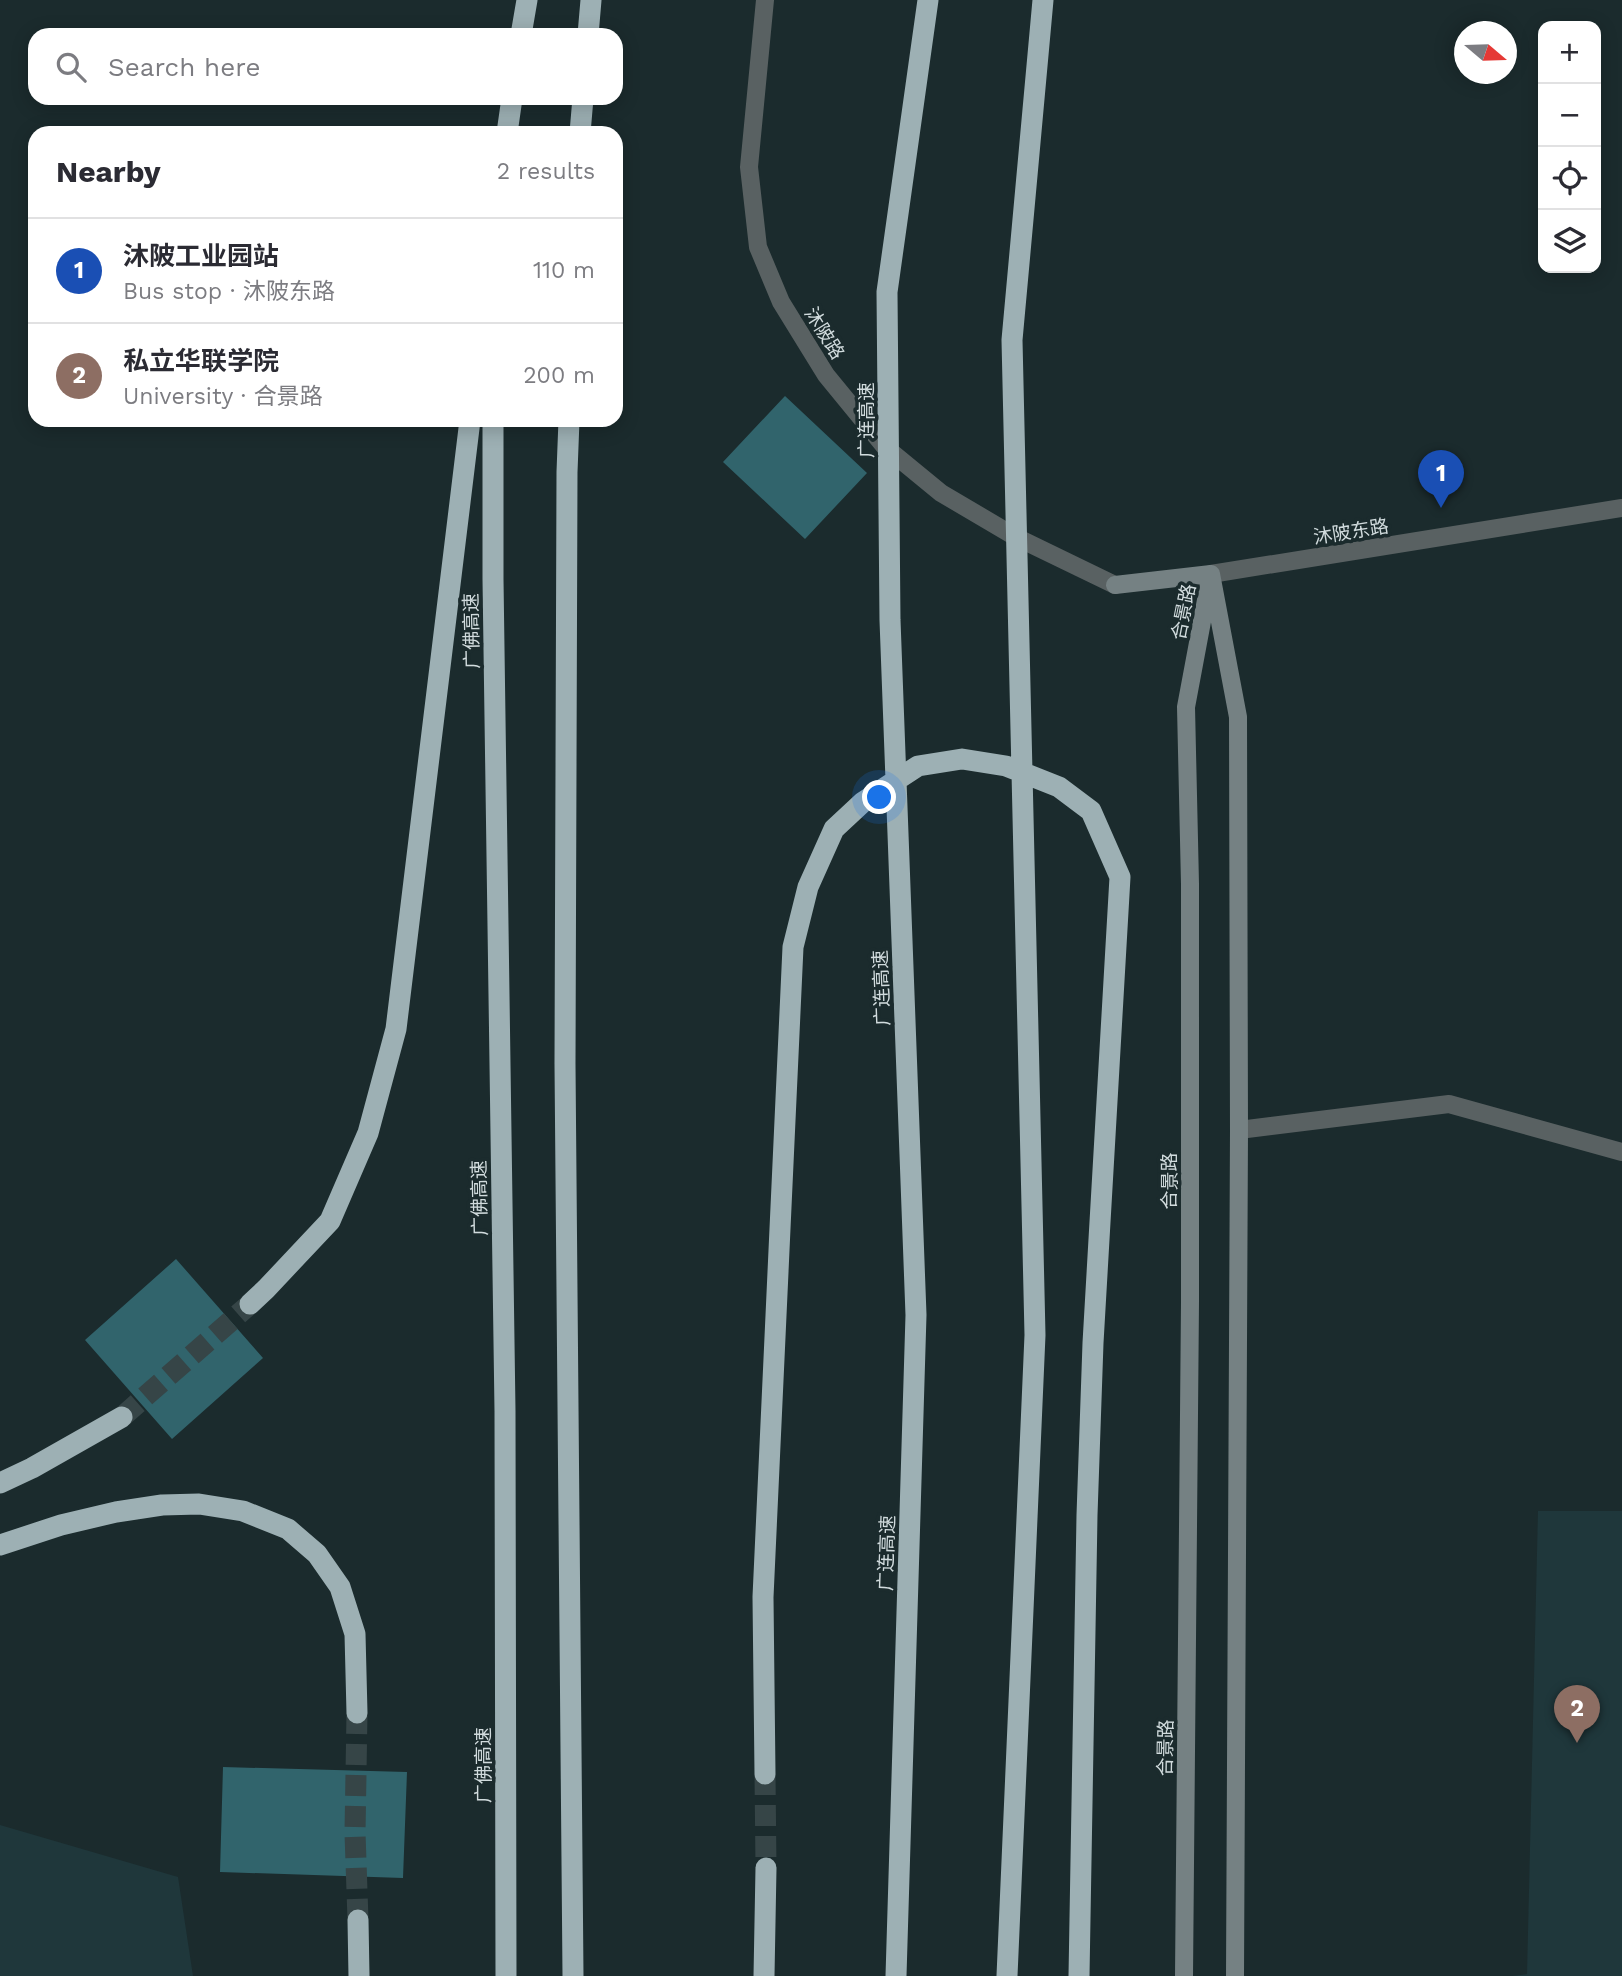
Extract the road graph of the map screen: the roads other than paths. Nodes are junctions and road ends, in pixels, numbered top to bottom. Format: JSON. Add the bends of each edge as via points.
{"nodes":[{"id":1,"x":527,"y":0,"type":"edge"},
{"id":2,"x":591,"y":0,"type":"edge"},
{"id":3,"x":765,"y":0,"type":"edge"},
{"id":4,"x":928,"y":0,"type":"edge"},
{"id":5,"x":1043,"y":0,"type":"edge"},
{"id":6,"x":522,"y":28,"type":"edge"},
{"id":7,"x":589,"y":28,"type":"edge"},
{"id":8,"x":511,"y":105,"type":"edge"},
{"id":9,"x":582,"y":105,"type":"edge"},
{"id":10,"x":507,"y":126,"type":"edge"},
{"id":11,"x":581,"y":126,"type":"edge"},
{"id":12,"x":469,"y":427,"type":"edge"},
{"id":13,"x":493,"y":427,"type":"edge"},
{"id":14,"x":569,"y":427,"type":"edge"},
{"id":15,"x":1622,"y":508,"type":"edge"},
{"id":16,"x":1211,"y":574,"type":"junction"},
{"id":17,"x":1239,"y":1130,"type":"junction"},
{"id":18,"x":1622,"y":1152,"type":"edge"},
{"id":19,"x":250,"y":1304,"type":"tunnel mouth"},
{"id":20,"x":122,"y":1417,"type":"tunnel mouth"},
{"id":21,"x":0,"y":1483,"type":"edge"},
{"id":22,"x":0,"y":1545,"type":"edge"},
{"id":23,"x":357,"y":1713,"type":"tunnel mouth"},
{"id":24,"x":765,"y":1774,"type":"tunnel mouth"},
{"id":25,"x":766,"y":1868,"type":"tunnel mouth"},
{"id":26,"x":358,"y":1920,"type":"tunnel mouth"},
{"id":27,"x":359,"y":1976,"type":"edge"},
{"id":28,"x":506,"y":1976,"type":"edge"},
{"id":29,"x":573,"y":1976,"type":"edge"},
{"id":30,"x":764,"y":1976,"type":"edge"},
{"id":31,"x":896,"y":1976,"type":"edge"},
{"id":32,"x":1007,"y":1976,"type":"edge"},
{"id":33,"x":1079,"y":1976,"type":"edge"},
{"id":34,"x":1184,"y":1976,"type":"edge"},
{"id":35,"x":1234,"y":1976,"type":"edge"}],
"edges":[{"from":1,"to":6,"type":"highway"},
{"from":2,"to":7,"type":"highway"},
{"from":3,"to":16,"type":"street","name":"沐陂路","via":[[749,167],[758,247],[781,302],[826,375],[885,447],[940,493],[1014,536],[1115,585]]},
{"from":4,"to":31,"type":"highway","name":"广连高速","via":[[887,292],[890,634],[916,1315]]},
{"from":5,"to":32,"type":"highway","via":[[1012,340],[1035,1335]]},
{"from":8,"to":10,"type":"highway"},
{"from":9,"to":11,"type":"highway"},
{"from":12,"to":19,"type":"highway","via":[[396,1029],[368,1133],[330,1220]]},
{"from":13,"to":28,"type":"highway","name":"广佛高速","via":[[505,1425]]},
{"from":14,"to":29,"type":"highway","via":[[565,1064]]},
{"from":15,"to":16,"type":"street","name":"沐陂东路"},
{"from":16,"to":17,"type":"street","name":"合景路","via":[[1238,717]]},
{"from":16,"to":34,"type":"street","name":"合景路","via":[[1186,707],[1190,1302]]},
{"from":17,"to":18,"type":"street","via":[[1449,1104]]},
{"from":17,"to":35,"type":"street","name":"合景路"},
{"from":20,"to":21,"type":"highway"},
{"from":22,"to":23,"type":"highway","via":[[61,1525],[162,1505],[199,1504],[243,1511],[288,1529],[317,1553],[340,1587],[355,1634]]},
{"from":24,"to":33,"type":"highway","via":[[763,1597],[793,947],[808,887],[834,829],[863,802],[918,766],[962,759],[1006,766],[1059,787],[1091,811],[1120,877],[1093,1343]]},
{"from":25,"to":30,"type":"highway"},
{"from":26,"to":27,"type":"highway"}]}
